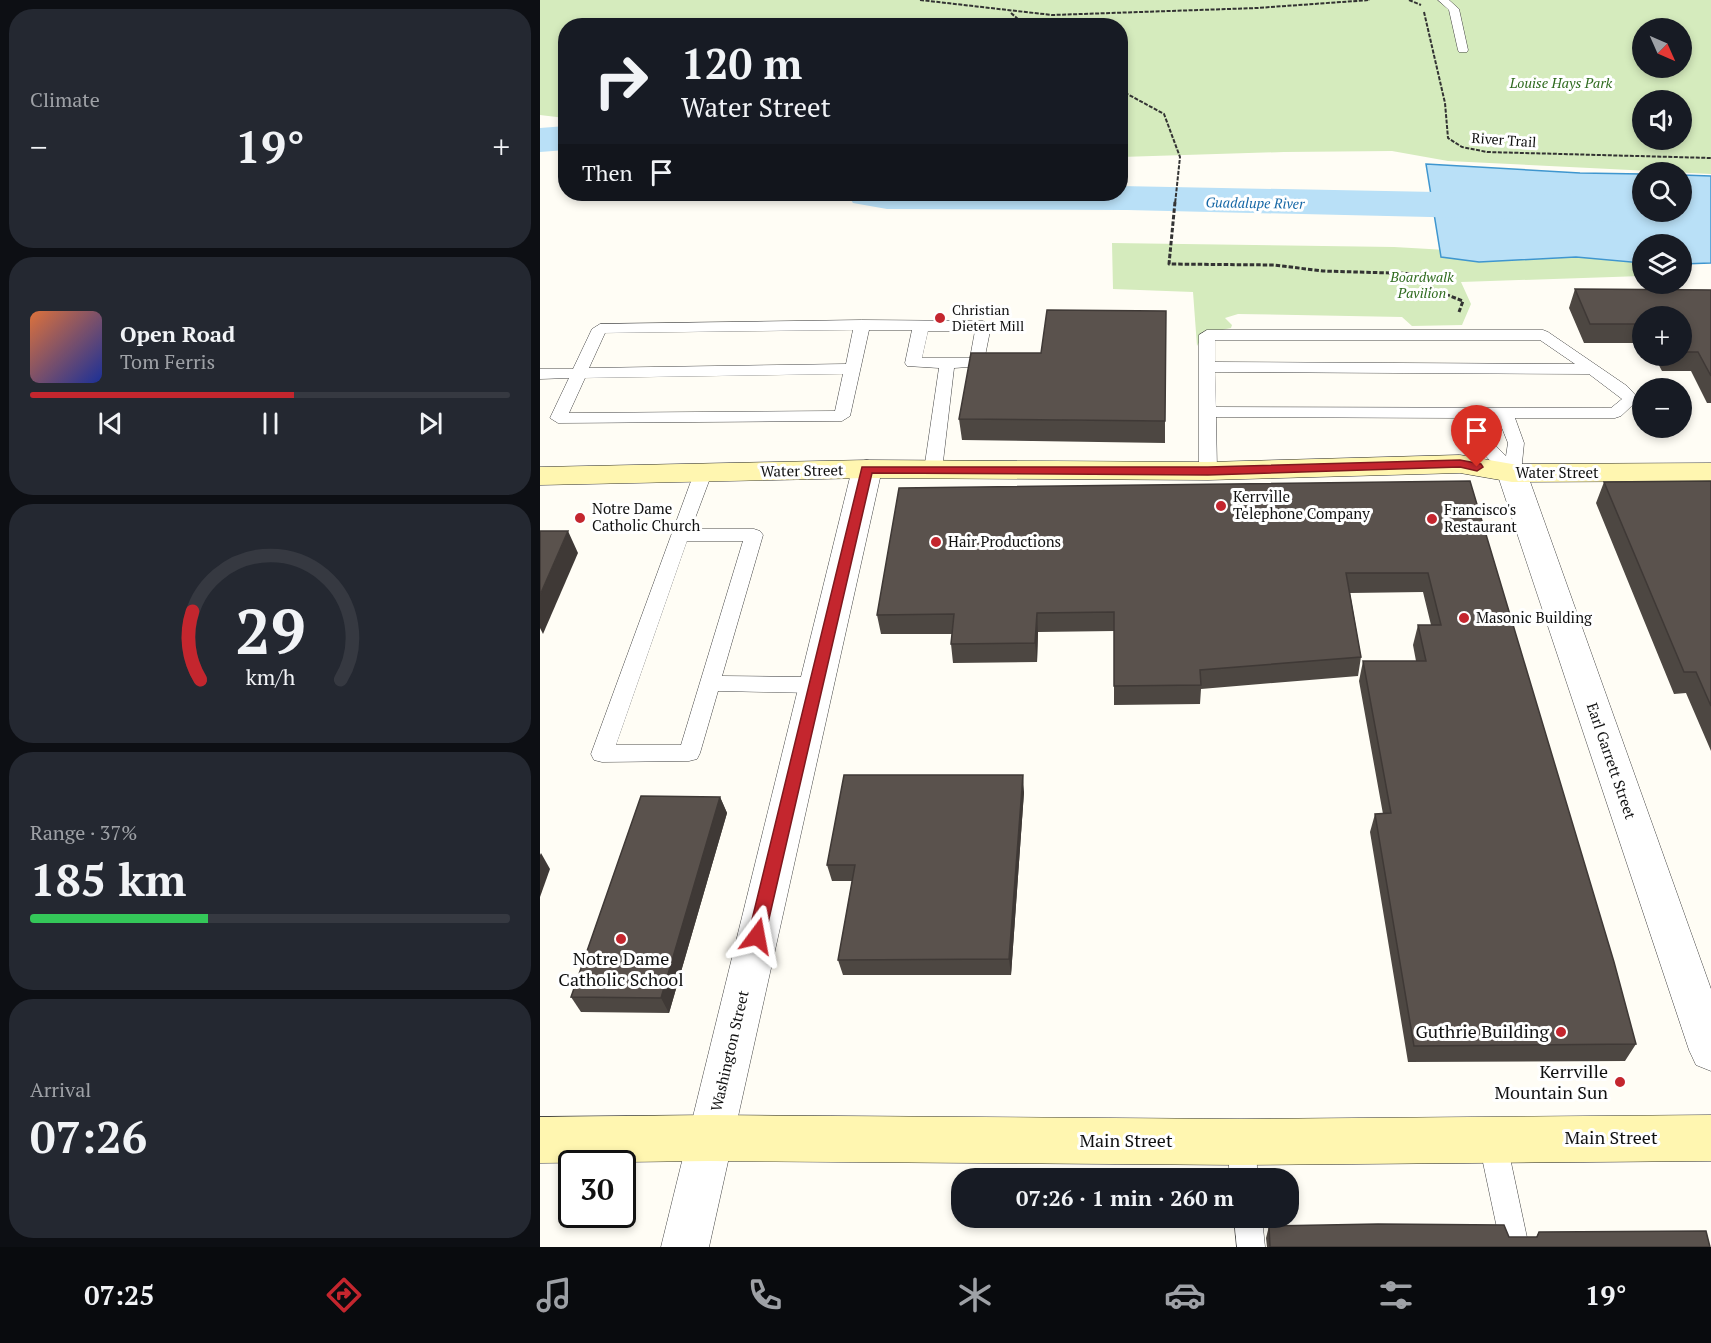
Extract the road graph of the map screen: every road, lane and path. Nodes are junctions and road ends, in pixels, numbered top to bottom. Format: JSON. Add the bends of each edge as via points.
{"nodes":[{"id":1,"x":920,"y":0,"type":"edge"},
{"id":2,"x":1370,"y":0,"type":"edge"},
{"id":3,"x":1409,"y":0,"type":"edge"},
{"id":4,"x":1443,"y":0,"type":"edge"},
{"id":5,"x":1011,"y":12,"type":"junction"},
{"id":6,"x":1017,"y":18,"type":"edge"},
{"id":7,"x":1463,"y":50,"type":"dead end"},
{"id":8,"x":1128,"y":94,"type":"edge"},
{"id":9,"x":1711,"y":158,"type":"edge"},
{"id":10,"x":862,"y":325,"type":"junction"},
{"id":11,"x":921,"y":326,"type":"junction"},
{"id":12,"x":1420,"y":335,"type":"junction"},
{"id":13,"x":947,"y":363,"type":"junction"},
{"id":14,"x":1207,"y":367,"type":"junction"},
{"id":15,"x":852,"y":369,"type":"junction"},
{"id":16,"x":1592,"y":369,"type":"junction"},
{"id":17,"x":579,"y":373,"type":"junction"},
{"id":18,"x":540,"y":374,"type":"edge"},
{"id":19,"x":1470,"y":411,"type":"junction"},
{"id":20,"x":1504,"y":411,"type":"junction"},
{"id":21,"x":1207,"y":412,"type":"junction"},
{"id":22,"x":867,"y":469,"type":"junction"},
{"id":23,"x":933,"y":470,"type":"junction"},
{"id":24,"x":1208,"y":471,"type":"junction"},
{"id":25,"x":1711,"y":472,"type":"edge"},
{"id":26,"x":703,"y":473,"type":"junction"},
{"id":27,"x":1512,"y":473,"type":"junction"},
{"id":28,"x":540,"y":476,"type":"edge"},
{"id":29,"x":681,"y":535,"type":"junction"},
{"id":30,"x":710,"y":683,"type":"junction"},
{"id":31,"x":816,"y":685,"type":"junction"},
{"id":32,"x":1711,"y":1050,"type":"edge"},
{"id":33,"x":709,"y":1138,"type":"junction"},
{"id":34,"x":1711,"y":1138,"type":"edge"},
{"id":35,"x":1492,"y":1139,"type":"junction"},
{"id":36,"x":540,"y":1140,"type":"edge"},
{"id":37,"x":1243,"y":1160,"type":"edge"},
{"id":38,"x":1249,"y":1228,"type":"edge"},
{"id":39,"x":685,"y":1247,"type":"edge"},
{"id":40,"x":1251,"y":1247,"type":"edge"},
{"id":41,"x":1515,"y":1247,"type":"edge"}],
"edges":[{"from":1,"to":5,"type":"path"},
{"from":2,"to":5,"type":"path","via":[[1172,12]]},
{"from":3,"to":9,"type":"path","name":"River Trail","via":[[1423,8],[1445,103],[1446,132],[1454,143],[1487,152]]},
{"from":4,"to":7,"type":"lane","via":[[1454,9]]},
{"from":5,"to":6,"type":"path"},
{"from":8,"to":12,"type":"path","via":[[1164,114],[1180,157],[1169,264],[1274,265],[1323,271],[1425,274],[1429,288],[1463,301],[1456,321],[1417,320]]},
{"from":10,"to":11,"type":"lane"},
{"from":10,"to":15,"type":"lane"},
{"from":10,"to":17,"type":"lane","via":[[600,329]]},
{"from":11,"to":13,"type":"lane","via":[[913,363]]},
{"from":11,"to":13,"type":"lane","via":[[983,326],[977,363]]},
{"from":12,"to":14,"type":"lane","via":[[1207,335]]},
{"from":12,"to":16,"type":"lane","via":[[1543,335]]},
{"from":13,"to":23,"type":"lane"},
{"from":14,"to":16,"type":"lane"},
{"from":14,"to":21,"type":"lane"},
{"from":15,"to":17,"type":"lane"},
{"from":15,"to":17,"type":"lane","via":[[842,416],[558,418]]},
{"from":16,"to":20,"type":"lane","via":[[1631,399],[1615,412]]},
{"from":17,"to":18,"type":"lane"},
{"from":19,"to":20,"type":"lane"},
{"from":19,"to":21,"type":"lane"},
{"from":19,"to":27,"type":"lane","via":[[1483,443]]},
{"from":20,"to":27,"type":"lane","via":[[1516,443]]},
{"from":21,"to":24,"type":"lane"},
{"from":22,"to":23,"type":"street","name":"Water Street"},
{"from":22,"to":26,"type":"street","name":"Water Street"},
{"from":22,"to":31,"type":"street","name":"Washington Street"},
{"from":23,"to":24,"type":"street","name":"Water Street"},
{"from":24,"to":27,"type":"street","name":"Water Street","via":[[1460,464]]},
{"from":25,"to":27,"type":"street","name":"Water Street"},
{"from":26,"to":28,"type":"street","name":"Water Street"},
{"from":26,"to":29,"type":"lane"},
{"from":27,"to":32,"type":"street","name":"Earl Garrett Street"},
{"from":29,"to":30,"type":"lane","via":[[754,535]]},
{"from":29,"to":30,"type":"lane","via":[[602,754],[689,753]]},
{"from":30,"to":31,"type":"lane"},
{"from":31,"to":33,"type":"street","name":"Washington Street"},
{"from":33,"to":36,"type":"street","name":"Main Street"},
{"from":33,"to":37,"type":"street","name":"Main Street"},
{"from":33,"to":39,"type":"street","name":"Washington Street"},
{"from":34,"to":35,"type":"street","name":"Main Street"},
{"from":35,"to":37,"type":"street","name":"Main Street"},
{"from":35,"to":41,"type":"lane"},
{"from":38,"to":40,"type":"lane"}]}
